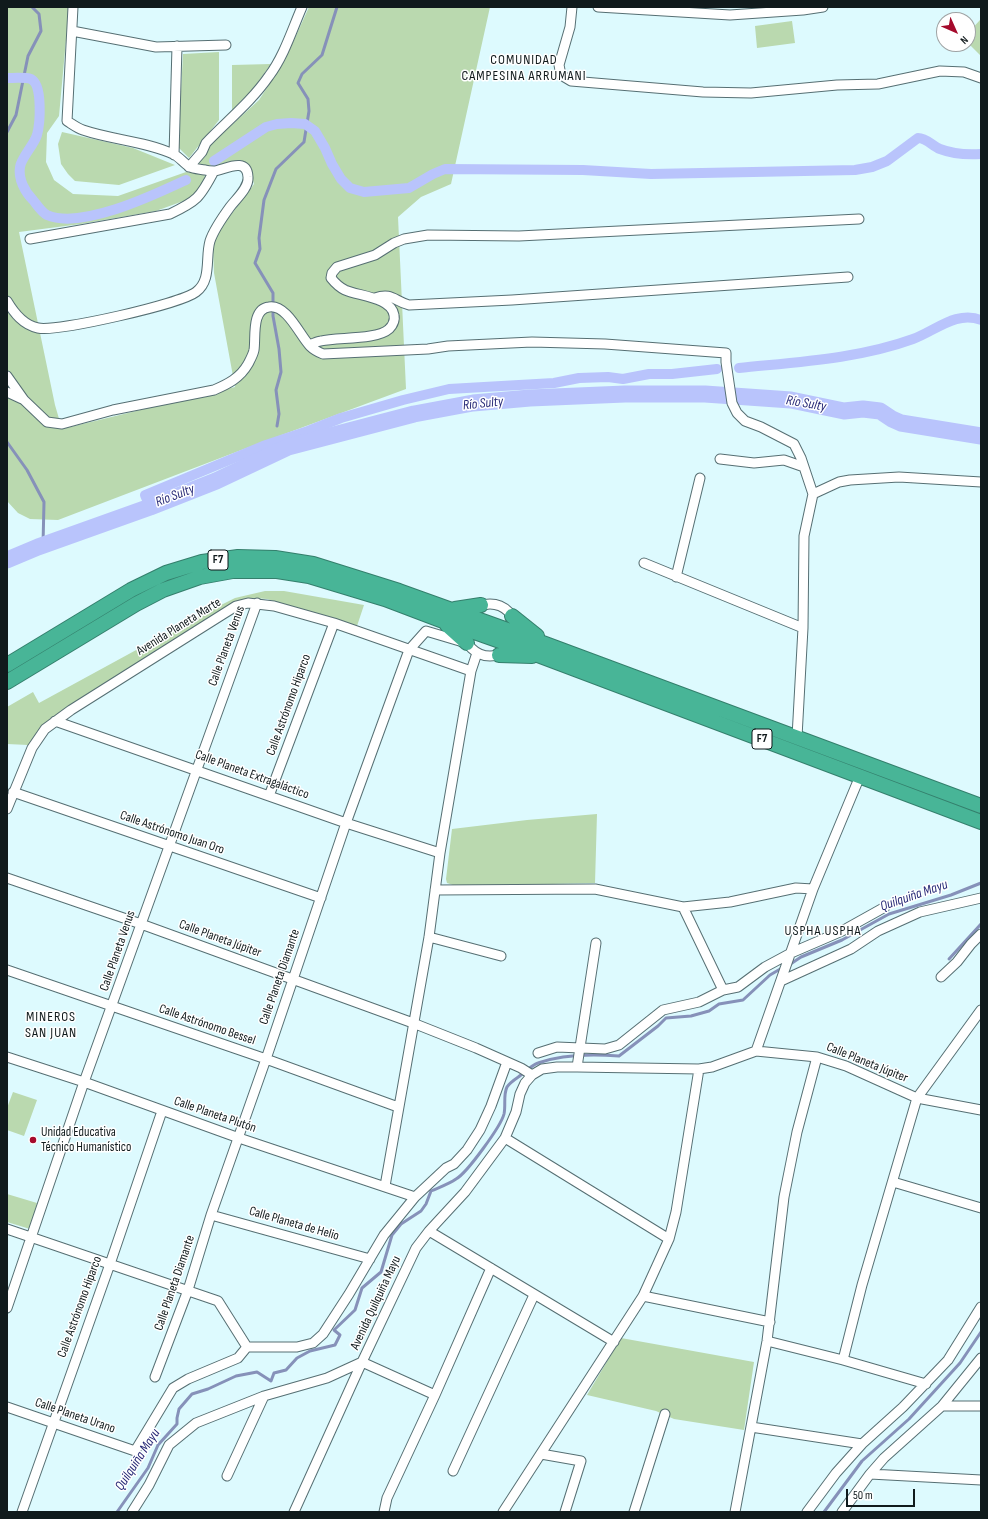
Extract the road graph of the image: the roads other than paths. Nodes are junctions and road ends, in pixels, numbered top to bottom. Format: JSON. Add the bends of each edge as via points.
{"nodes":[{"id":1,"x":74,"y":7,"type":"edge"},
{"id":2,"x":302,"y":7,"type":"edge"},
{"id":3,"x":572,"y":7,"type":"edge"},
{"id":4,"x":598,"y":7,"type":"edge"},
{"id":5,"x":824,"y":7,"type":"edge"},
{"id":6,"x":72,"y":31,"type":"junction"},
{"id":7,"x":226,"y":45,"type":"dead end"},
{"id":8,"x":178,"y":46,"type":"junction"},
{"id":9,"x":981,"y":78,"type":"edge"},
{"id":10,"x":174,"y":155,"type":"junction"},
{"id":11,"x":189,"y":167,"type":"junction"},
{"id":12,"x":214,"y":171,"type":"junction"},
{"id":13,"x":859,"y":218,"type":"dead end"},
{"id":14,"x":30,"y":238,"type":"dead end"},
{"id":15,"x":848,"y":277,"type":"dead end"},
{"id":16,"x":375,"y":299,"type":"junction"},
{"id":17,"x":7,"y":301,"type":"edge"},
{"id":18,"x":309,"y":345,"type":"junction"},
{"id":19,"x":7,"y":376,"type":"edge"},
{"id":20,"x":7,"y":392,"type":"edge"},
{"id":21,"x":24,"y":400,"type":"junction"},
{"id":22,"x":720,"y":459,"type":"dead end"},
{"id":23,"x":804,"y":467,"type":"junction"},
{"id":24,"x":700,"y":478,"type":"dead end"},
{"id":25,"x":981,"y":482,"type":"edge"},
{"id":26,"x":813,"y":494,"type":"junction"},
{"id":27,"x":644,"y":563,"type":"dead end"},
{"id":28,"x":676,"y":577,"type":"junction"},
{"id":29,"x":257,"y":603,"type":"junction"},
{"id":30,"x":481,"y":605,"type":"junction"},
{"id":31,"x":445,"y":615,"type":"junction"},
{"id":32,"x":512,"y":616,"type":"junction"},
{"id":33,"x":465,"y":622,"type":"junction"},
{"id":34,"x":334,"y":624,"type":"junction"},
{"id":35,"x":803,"y":628,"type":"junction"},
{"id":36,"x":514,"y":639,"type":"junction"},
{"id":37,"x":467,"y":643,"type":"junction"},
{"id":38,"x":409,"y":650,"type":"junction"},
{"id":39,"x":544,"y":650,"type":"junction"},
{"id":40,"x":477,"y":653,"type":"junction"},
{"id":41,"x":499,"y":654,"type":"junction"},
{"id":42,"x":7,"y":665,"type":"edge"},
{"id":43,"x":471,"y":671,"type":"junction"},
{"id":44,"x":7,"y":682,"type":"edge"},
{"id":45,"x":55,"y":721,"type":"junction"},
{"id":46,"x":797,"y":737,"type":"junction"},
{"id":47,"x":197,"y":770,"type":"junction"},
{"id":48,"x":860,"y":776,"type":"junction"},
{"id":49,"x":13,"y":792,"type":"junction"},
{"id":50,"x":269,"y":796,"type":"junction"},
{"id":51,"x":981,"y":806,"type":"edge"},
{"id":52,"x":7,"y":809,"type":"edge"},
{"id":53,"x":981,"y":822,"type":"edge"},
{"id":54,"x":346,"y":823,"type":"junction"},
{"id":55,"x":168,"y":845,"type":"junction"},
{"id":56,"x":440,"y":853,"type":"junction"},
{"id":57,"x":7,"y":878,"type":"edge"},
{"id":58,"x":813,"y":889,"type":"junction"},
{"id":59,"x":435,"y":890,"type":"junction"},
{"id":60,"x":321,"y":898,"type":"junction"},
{"id":61,"x":981,"y":898,"type":"edge"},
{"id":62,"x":683,"y":907,"type":"junction"},
{"id":63,"x":885,"y":908,"type":"dead end"},
{"id":64,"x":141,"y":924,"type":"junction"},
{"id":65,"x":981,"y":934,"type":"edge"},
{"id":66,"x":429,"y":937,"type":"junction"},
{"id":67,"x":596,"y":943,"type":"dead end"},
{"id":68,"x":791,"y":952,"type":"junction"},
{"id":69,"x":501,"y":956,"type":"dead end"},
{"id":70,"x":7,"y":970,"type":"edge"},
{"id":71,"x":941,"y":977,"type":"dead end"},
{"id":72,"x":293,"y":979,"type":"junction"},
{"id":73,"x":781,"y":981,"type":"junction"},
{"id":74,"x":722,"y":990,"type":"junction"},
{"id":75,"x":112,"y":1006,"type":"junction"},
{"id":76,"x":981,"y":1010,"type":"edge"},
{"id":77,"x":413,"y":1023,"type":"junction"},
{"id":78,"x":580,"y":1048,"type":"junction"},
{"id":79,"x":756,"y":1051,"type":"junction"},
{"id":80,"x":538,"y":1053,"type":"dead end"},
{"id":81,"x":817,"y":1057,"type":"junction"},
{"id":82,"x":8,"y":1059,"type":"edge"},
{"id":83,"x":266,"y":1059,"type":"junction"},
{"id":84,"x":507,"y":1062,"type":"junction"},
{"id":85,"x":577,"y":1067,"type":"junction"},
{"id":86,"x":699,"y":1069,"type":"junction"},
{"id":87,"x":532,"y":1075,"type":"junction"},
{"id":88,"x":84,"y":1082,"type":"junction"},
{"id":89,"x":917,"y":1098,"type":"junction"},
{"id":90,"x":398,"y":1107,"type":"junction"},
{"id":91,"x":162,"y":1110,"type":"junction"},
{"id":92,"x":981,"y":1110,"type":"edge"},
{"id":93,"x":239,"y":1138,"type":"junction"},
{"id":94,"x":505,"y":1138,"type":"junction"},
{"id":95,"x":893,"y":1182,"type":"junction"},
{"id":96,"x":385,"y":1186,"type":"junction"},
{"id":97,"x":415,"y":1197,"type":"junction"},
{"id":98,"x":981,"y":1208,"type":"edge"},
{"id":99,"x":211,"y":1215,"type":"junction"},
{"id":100,"x":7,"y":1229,"type":"edge"},
{"id":101,"x":429,"y":1231,"type":"junction"},
{"id":102,"x":31,"y":1238,"type":"junction"},
{"id":103,"x":669,"y":1239,"type":"junction"},
{"id":104,"x":370,"y":1259,"type":"junction"},
{"id":105,"x":110,"y":1264,"type":"junction"},
{"id":106,"x":491,"y":1268,"type":"junction"},
{"id":107,"x":188,"y":1290,"type":"junction"},
{"id":108,"x":534,"y":1295,"type":"junction"},
{"id":109,"x":643,"y":1296,"type":"junction"},
{"id":110,"x":981,"y":1307,"type":"edge"},
{"id":111,"x":7,"y":1308,"type":"edge"},
{"id":112,"x":770,"y":1322,"type":"junction"},
{"id":113,"x":767,"y":1341,"type":"junction"},
{"id":114,"x":614,"y":1342,"type":"junction"},
{"id":115,"x":247,"y":1346,"type":"junction"},
{"id":116,"x":981,"y":1358,"type":"edge"},
{"id":117,"x":843,"y":1360,"type":"junction"},
{"id":118,"x":362,"y":1362,"type":"junction"},
{"id":119,"x":155,"y":1377,"type":"dead end"},
{"id":120,"x":926,"y":1384,"type":"junction"},
{"id":121,"x":435,"y":1395,"type":"junction"},
{"id":122,"x":264,"y":1396,"type":"junction"},
{"id":123,"x":942,"y":1406,"type":"junction"},
{"id":124,"x":981,"y":1406,"type":"edge"},
{"id":125,"x":7,"y":1407,"type":"edge"},
{"id":126,"x":665,"y":1414,"type":"dead end"},
{"id":127,"x":53,"y":1422,"type":"junction"},
{"id":128,"x":751,"y":1427,"type":"junction"},
{"id":129,"x":862,"y":1444,"type":"junction"},
{"id":130,"x":541,"y":1454,"type":"junction"},
{"id":131,"x":453,"y":1471,"type":"dead end"},
{"id":132,"x":870,"y":1474,"type":"junction"},
{"id":133,"x":228,"y":1476,"type":"dead end"},
{"id":134,"x":981,"y":1480,"type":"edge"},
{"id":135,"x":22,"y":1512,"type":"edge"},
{"id":136,"x":132,"y":1512,"type":"edge"},
{"id":137,"x":294,"y":1512,"type":"edge"},
{"id":138,"x":384,"y":1512,"type":"edge"},
{"id":139,"x":503,"y":1512,"type":"edge"},
{"id":140,"x":565,"y":1512,"type":"edge"},
{"id":141,"x":634,"y":1512,"type":"edge"},
{"id":142,"x":735,"y":1512,"type":"edge"},
{"id":143,"x":807,"y":1512,"type":"edge"},
{"id":144,"x":842,"y":1512,"type":"edge"}],
"edges":[{"from":1,"to":6,"type":"street"},
{"from":2,"to":11,"type":"street","via":[[270,75],[254,96],[206,143]]},
{"from":3,"to":9,"type":"street","via":[[570,27],[559,65],[561,75],[571,81],[703,92],[751,93],[878,84],[940,71],[964,72]]},
{"from":4,"to":5,"type":"street","via":[[730,15]]},
{"from":6,"to":8,"type":"street","via":[[156,47]]},
{"from":6,"to":10,"type":"street","via":[[67,121],[82,130]]},
{"from":7,"to":8,"type":"street"},
{"from":8,"to":10,"type":"street"},
{"from":10,"to":11,"type":"street"},
{"from":11,"to":12,"type":"street"},
{"from":12,"to":14,"type":"street","via":[[203,192],[191,204],[170,214]]},
{"from":12,"to":17,"type":"street","via":[[234,165],[241,166],[248,174],[248,180],[217,225],[210,240],[206,278],[197,292],[166,304],[103,319],[47,328],[27,324]]},
{"from":13,"to":16,"type":"street","via":[[519,236],[428,235],[404,239],[375,255],[337,267],[332,273],[331,278],[339,286]]},
{"from":15,"to":16,"type":"street","via":[[504,300],[409,304],[389,295]]},
{"from":16,"to":18,"type":"street","via":[[382,300],[393,312],[392,325],[387,331]]},
{"from":18,"to":21,"type":"street","via":[[286,314],[270,306],[259,314],[254,352],[247,365],[240,375],[214,390],[113,410],[62,424],[48,422]]},
{"from":18,"to":23,"type":"street","via":[[323,354],[532,342],[605,344],[726,353],[732,403],[737,413],[745,421],[794,444]]},
{"from":19,"to":21,"type":"street"},
{"from":20,"to":21,"type":"street"},
{"from":22,"to":23,"type":"street","via":[[754,463],[784,460]]},
{"from":23,"to":26,"type":"street"},
{"from":24,"to":28,"type":"street"},
{"from":25,"to":26,"type":"street","via":[[900,477],[850,480],[839,482]]},
{"from":26,"to":35,"type":"street","via":[[804,536]]},
{"from":27,"to":28,"type":"street"},
{"from":28,"to":35,"type":"street"},
{"from":29,"to":34,"type":"street","name":"Avenida Planeta Marte"},
{"from":29,"to":45,"type":"street","name":"Avenida Planeta Marte","via":[[236,606]]},
{"from":29,"to":47,"type":"street","name":"Calle Planeta Venus"},
{"from":30,"to":31,"type":"highway"},
{"from":30,"to":32,"type":"street","via":[[499,605]]},
{"from":30,"to":33,"type":"street","via":[[473,610]]},
{"from":31,"to":33,"type":"highway","number":"F7"},
{"from":31,"to":37,"type":"highway"},
{"from":31,"to":42,"type":"highway","number":"F7","via":[[374,582],[313,564],[275,558],[238,557],[202,562],[166,573],[132,590]]},
{"from":31,"to":44,"type":"highway","number":"F7","via":[[309,576],[277,571],[233,571],[200,577],[163,590]]},
{"from":32,"to":36,"type":"street","via":[[516,625]]},
{"from":32,"to":39,"type":"highway"},
{"from":33,"to":36,"type":"highway","number":"F7"},
{"from":33,"to":37,"type":"street"},
{"from":34,"to":38,"type":"street","name":"Avenida Planeta Marte"},
{"from":34,"to":50,"type":"street","name":"Calle Astrónomo Hiparco"},
{"from":35,"to":46,"type":"street"},
{"from":36,"to":39,"type":"highway","number":"F7"},
{"from":36,"to":41,"type":"street","via":[[506,651]]},
{"from":37,"to":38,"type":"street","name":"Calle Planeta Diamante","via":[[426,631]]},
{"from":37,"to":40,"type":"street"},
{"from":38,"to":43,"type":"street","name":"Avenida Planeta Marte"},
{"from":38,"to":54,"type":"street","name":"Calle Planeta Diamante"},
{"from":39,"to":41,"type":"highway","via":[[520,656]]},
{"from":39,"to":46,"type":"highway","number":"F7"},
{"from":39,"to":48,"type":"highway","number":"F7"},
{"from":40,"to":41,"type":"street","via":[[484,656]]},
{"from":40,"to":43,"type":"street"},
{"from":43,"to":56,"type":"street"},
{"from":45,"to":47,"type":"street","name":"Calle Planeta Extragaláctico"},
{"from":45,"to":49,"type":"street","name":"Avenida Planeta Marte","via":[[45,729],[32,748]]},
{"from":46,"to":51,"type":"highway","number":"F7"},
{"from":47,"to":50,"type":"street","name":"Calle Planeta Extragaláctico"},
{"from":47,"to":55,"type":"street","name":"Calle Planeta Venus"},
{"from":48,"to":53,"type":"highway","number":"F7"},
{"from":48,"to":58,"type":"street"},
{"from":49,"to":52,"type":"street","name":"Avenida Planeta Marte"},
{"from":49,"to":55,"type":"street","name":"Calle Astrónomo Juan Oro"},
{"from":50,"to":54,"type":"street","name":"Calle Planeta Extragaláctico"},
{"from":54,"to":56,"type":"street","name":"Calle Planeta Extragaláctico"},
{"from":54,"to":60,"type":"street","name":"Calle Planeta Diamante"},
{"from":55,"to":60,"type":"street","name":"Calle Astrónomo Juan Oro"},
{"from":55,"to":64,"type":"street","name":"Calle Planeta Venus"},
{"from":56,"to":59,"type":"street"},
{"from":57,"to":64,"type":"street","name":"Calle Planeta Júpiter"},
{"from":58,"to":62,"type":"street","via":[[796,888],[730,902]]},
{"from":58,"to":68,"type":"street"},
{"from":59,"to":62,"type":"street","via":[[594,888]]},
{"from":59,"to":66,"type":"street"},
{"from":60,"to":72,"type":"street","name":"Calle Planeta Diamante"},
{"from":61,"to":73,"type":"street","via":[[920,912],[878,931],[850,949]]},
{"from":62,"to":74,"type":"street"},
{"from":63,"to":68,"type":"street","via":[[842,931]]},
{"from":64,"to":72,"type":"street","name":"Calle Planeta Júpiter"},
{"from":64,"to":75,"type":"street","name":"Calle Planeta Venus"},
{"from":65,"to":71,"type":"street"},
{"from":66,"to":69,"type":"street"},
{"from":66,"to":77,"type":"street"},
{"from":67,"to":78,"type":"street"},
{"from":68,"to":73,"type":"street"},
{"from":68,"to":74,"type":"street","via":[[765,966],[738,987]]},
{"from":70,"to":75,"type":"street","name":"Calle Astrónomo Bessel"},
{"from":72,"to":77,"type":"street","name":"Calle Planeta Júpiter"},
{"from":72,"to":83,"type":"street","name":"Calle Planeta Diamante"},
{"from":73,"to":79,"type":"street"},
{"from":74,"to":78,"type":"street","via":[[699,1002],[663,1010],[619,1045],[605,1049]]},
{"from":75,"to":83,"type":"street","name":"Calle Astrónomo Bessel"},
{"from":75,"to":88,"type":"street","name":"Calle Planeta Venus"},
{"from":76,"to":89,"type":"street"},
{"from":77,"to":84,"type":"street","name":"Calle Planeta Júpiter"},
{"from":77,"to":90,"type":"street"},
{"from":78,"to":80,"type":"street","via":[[557,1047]]},
{"from":78,"to":85,"type":"street"},
{"from":79,"to":81,"type":"street","name":"Calle Planeta Júpiter"},
{"from":79,"to":86,"type":"street","name":"Calle Planeta Júpiter","via":[[712,1067]]},
{"from":81,"to":89,"type":"street","name":"Calle Planeta Júpiter","via":[[846,1066]]},
{"from":81,"to":112,"type":"street","via":[[797,1132],[784,1197]]},
{"from":82,"to":88,"type":"street","name":"Calle Planeta Plutón"},
{"from":83,"to":90,"type":"street","name":"Calle Astrónomo Bessel"},
{"from":83,"to":93,"type":"street","name":"Calle Planeta Diamante"},
{"from":84,"to":87,"type":"street","name":"Calle Planeta Júpiter"},
{"from":84,"to":97,"type":"street","name":"Avenida Quilquiña Mayu","via":[[491,1106],[470,1145],[454,1164],[446,1168]]},
{"from":85,"to":86,"type":"street","name":"Calle Planeta Júpiter"},
{"from":85,"to":87,"type":"street","via":[[542,1069]]},
{"from":86,"to":103,"type":"street","via":[[676,1212]]},
{"from":87,"to":94,"type":"street","name":"Avenida Quilquiña Mayu","via":[[520,1094],[516,1112]]},
{"from":88,"to":91,"type":"street","name":"Calle Planeta Plutón"},
{"from":88,"to":102,"type":"street","name":"Calle Planeta Venus"},
{"from":89,"to":92,"type":"street","name":"Calle Planeta Júpiter"},
{"from":89,"to":95,"type":"street"},
{"from":90,"to":96,"type":"street"},
{"from":91,"to":93,"type":"street","name":"Calle Planeta Plutón"},
{"from":91,"to":105,"type":"street","name":"Calle Astrónomo Hiparco"},
{"from":93,"to":96,"type":"street","name":"Calle Planeta Plutón"},
{"from":93,"to":99,"type":"street","name":"Calle Planeta Diamante"},
{"from":94,"to":101,"type":"street","name":"Avenida Quilquiña Mayu","via":[[466,1192]]},
{"from":94,"to":103,"type":"street"},
{"from":95,"to":98,"type":"street"},
{"from":95,"to":117,"type":"street"},
{"from":96,"to":97,"type":"street","name":"Calle Planeta Plutón"},
{"from":97,"to":104,"type":"street","name":"Avenida Quilquiña Mayu","via":[[384,1235]]},
{"from":99,"to":104,"type":"street","name":"Calle Planeta de Helio"},
{"from":99,"to":107,"type":"street","name":"Calle Planeta Diamante"},
{"from":100,"to":102,"type":"street"},
{"from":101,"to":106,"type":"street"},
{"from":101,"to":118,"type":"street","name":"Avenida Quilquiña Mayu","via":[[416,1248]]},
{"from":102,"to":105,"type":"street"},
{"from":102,"to":111,"type":"street","name":"Calle Planeta Venus"},
{"from":103,"to":109,"type":"street"},
{"from":104,"to":115,"type":"street","name":"Avenida Quilquiña Mayu","via":[[323,1334],[313,1343],[297,1348]]},
{"from":105,"to":107,"type":"street"},
{"from":105,"to":127,"type":"street","name":"Calle Astrónomo Hiparco"},
{"from":106,"to":108,"type":"street"},
{"from":106,"to":121,"type":"street"},
{"from":107,"to":115,"type":"street","via":[[218,1301]]},
{"from":107,"to":119,"type":"street","name":"Calle Planeta Diamante"},
{"from":108,"to":114,"type":"street"},
{"from":108,"to":131,"type":"street"},
{"from":109,"to":112,"type":"street"},
{"from":109,"to":114,"type":"street"},
{"from":110,"to":120,"type":"street","via":[[948,1360]]},
{"from":112,"to":113,"type":"street"},
{"from":113,"to":117,"type":"street"},
{"from":113,"to":128,"type":"street"},
{"from":114,"to":130,"type":"street"},
{"from":115,"to":127,"type":"street","name":"Calle Planeta Urano","via":[[238,1358],[173,1388],[135,1451]]},
{"from":116,"to":123,"type":"street"},
{"from":117,"to":120,"type":"street"},
{"from":118,"to":121,"type":"street"},
{"from":118,"to":122,"type":"street","name":"Avenida Quilquiña Mayu","via":[[327,1378]]},
{"from":118,"to":137,"type":"street"},
{"from":120,"to":129,"type":"street"},
{"from":121,"to":138,"type":"street","via":[[387,1498]]},
{"from":122,"to":133,"type":"street"},
{"from":122,"to":136,"type":"street","name":"Avenida Quilquiña Mayu","via":[[196,1423],[169,1445]]},
{"from":123,"to":124,"type":"street"},
{"from":123,"to":132,"type":"street","via":[[884,1458]]},
{"from":125,"to":127,"type":"street","name":"Calle Planeta Urano"},
{"from":126,"to":141,"type":"street"},
{"from":127,"to":135,"type":"street","name":"Calle Astrónomo Hiparco"},
{"from":128,"to":129,"type":"street"},
{"from":128,"to":142,"type":"street"},
{"from":129,"to":143,"type":"street"},
{"from":130,"to":139,"type":"street"},
{"from":130,"to":140,"type":"street","via":[[581,1461]]},
{"from":132,"to":134,"type":"street"},
{"from":132,"to":144,"type":"street"}]}
